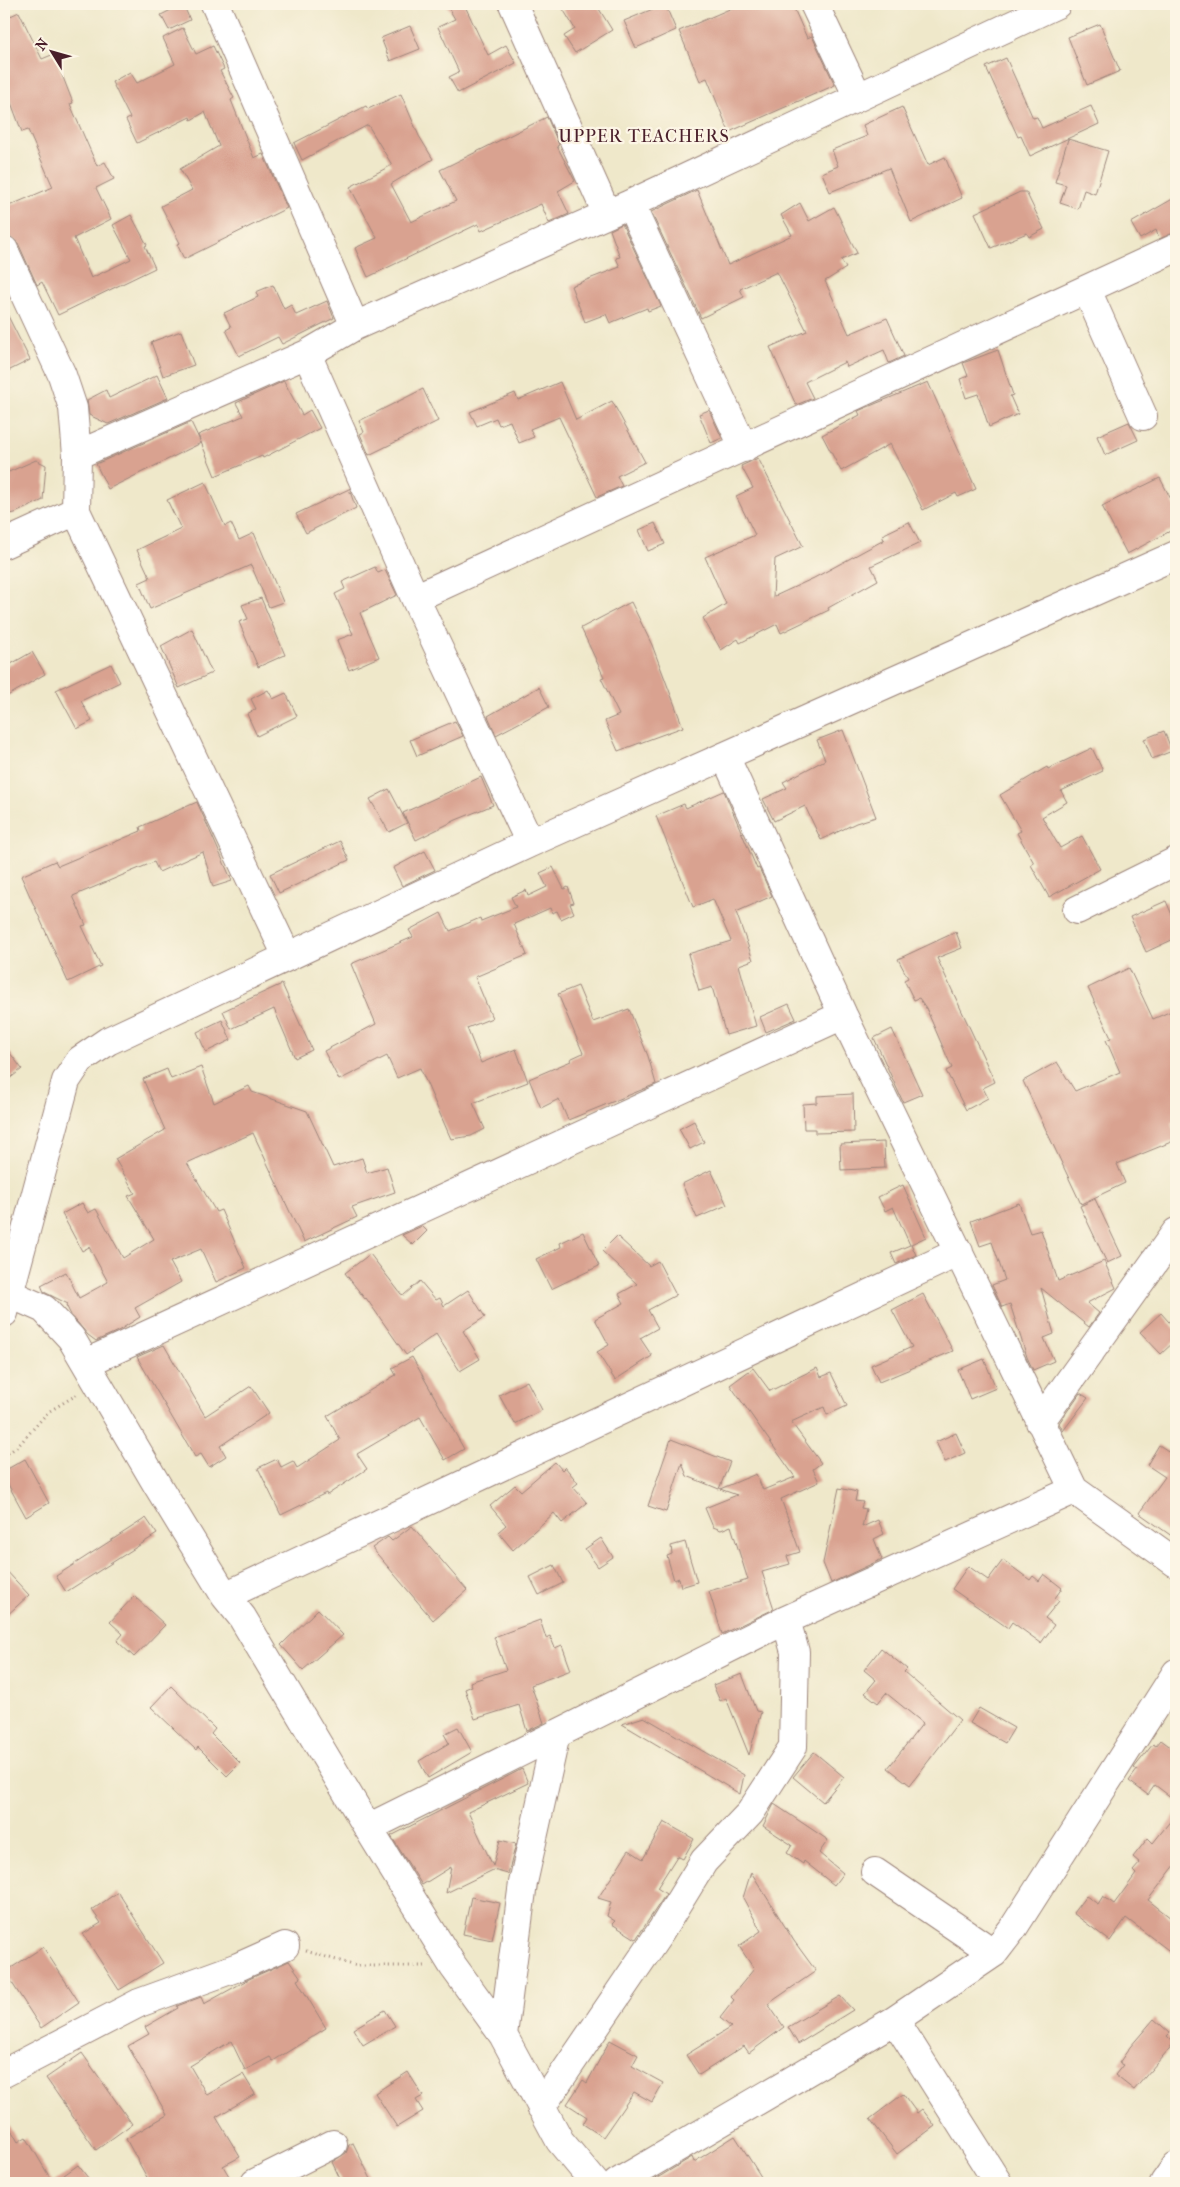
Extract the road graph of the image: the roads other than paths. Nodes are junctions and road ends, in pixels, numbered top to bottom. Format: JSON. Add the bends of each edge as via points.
{"nodes":[{"id":1,"x":215,"y":4,"type":"edge"},
{"id":2,"x":513,"y":4,"type":"edge"},
{"id":3,"x":814,"y":4,"type":"edge"},
{"id":4,"x":1057,"y":4,"type":"edge"},
{"id":5,"x":858,"y":97,"type":"junction"},
{"id":6,"x":619,"y":209,"type":"junction"},
{"id":7,"x":1176,"y":248,"type":"edge"},
{"id":8,"x":4,"y":250,"type":"edge"},
{"id":9,"x":1087,"y":290,"type":"junction"},
{"id":10,"x":356,"y":326,"type":"junction"},
{"id":11,"x":307,"y":354,"type":"junction"},
{"id":12,"x":1143,"y":416,"type":"dead end"},
{"id":13,"x":744,"y":448,"type":"junction"},
{"id":14,"x":77,"y":455,"type":"junction"},
{"id":15,"x":76,"y":511,"type":"junction"},
{"id":16,"x":4,"y":544,"type":"edge"},
{"id":17,"x":1176,"y":556,"type":"edge"},
{"id":18,"x":415,"y":598,"type":"junction"},
{"id":19,"x":725,"y":756,"type":"junction"},
{"id":20,"x":530,"y":843,"type":"junction"},
{"id":21,"x":1176,"y":862,"type":"edge"},
{"id":22,"x":1077,"y":910,"type":"dead end"},
{"id":23,"x":287,"y":956,"type":"junction"},
{"id":24,"x":844,"y":1015,"type":"junction"},
{"id":25,"x":1176,"y":1232,"type":"edge"},
{"id":26,"x":959,"y":1252,"type":"junction"},
{"id":27,"x":6,"y":1303,"type":"edge"},
{"id":28,"x":92,"y":1372,"type":"junction"},
{"id":29,"x":1040,"y":1422,"type":"junction"},
{"id":30,"x":1074,"y":1490,"type":"junction"},
{"id":31,"x":1176,"y":1563,"type":"edge"},
{"id":32,"x":225,"y":1596,"type":"junction"},
{"id":33,"x":786,"y":1620,"type":"junction"},
{"id":34,"x":1176,"y":1673,"type":"edge"},
{"id":35,"x":556,"y":1734,"type":"junction"},
{"id":36,"x":368,"y":1828,"type":"junction"},
{"id":37,"x":875,"y":1872,"type":"dead end"},
{"id":38,"x":285,"y":1946,"type":"road end"},
{"id":39,"x":994,"y":1952,"type":"junction"},
{"id":40,"x":895,"y":2020,"type":"junction"},
{"id":41,"x":503,"y":2035,"type":"junction"},
{"id":42,"x":4,"y":2073,"type":"edge"},
{"id":43,"x":541,"y":2106,"type":"junction"},
{"id":44,"x":333,"y":2144,"type":"dead end"},
{"id":45,"x":1176,"y":2166,"type":"edge"},
{"id":46,"x":255,"y":2183,"type":"edge"},
{"id":47,"x":595,"y":2183,"type":"edge"},
{"id":48,"x":617,"y":2183,"type":"edge"},
{"id":49,"x":998,"y":2183,"type":"edge"},
{"id":50,"x":1164,"y":2183,"type":"edge"}],
"edges":[{"from":1,"to":10,"type":"street"},
{"from":2,"to":6,"type":"street"},
{"from":3,"to":5,"type":"street"},
{"from":4,"to":5,"type":"street"},
{"from":5,"to":6,"type":"street"},
{"from":6,"to":10,"type":"street"},
{"from":6,"to":13,"type":"street"},
{"from":7,"to":9,"type":"street"},
{"from":8,"to":14,"type":"street","via":[[62,375],[73,408]]},
{"from":9,"to":12,"type":"street"},
{"from":9,"to":13,"type":"street"},
{"from":10,"to":11,"type":"street"},
{"from":11,"to":14,"type":"street"},
{"from":11,"to":18,"type":"street"},
{"from":13,"to":18,"type":"street"},
{"from":14,"to":15,"type":"street"},
{"from":15,"to":16,"type":"street"},
{"from":15,"to":23,"type":"street"},
{"from":17,"to":19,"type":"street"},
{"from":18,"to":20,"type":"street"},
{"from":19,"to":20,"type":"street"},
{"from":19,"to":24,"type":"street"},
{"from":20,"to":23,"type":"street"},
{"from":21,"to":22,"type":"street"},
{"from":23,"to":27,"type":"street","via":[[108,1041],[80,1060],[66,1081]]},
{"from":24,"to":26,"type":"street"},
{"from":24,"to":28,"type":"street"},
{"from":25,"to":29,"type":"street"},
{"from":26,"to":29,"type":"street"},
{"from":26,"to":32,"type":"street"},
{"from":27,"to":28,"type":"street","via":[[44,1309],[71,1338]]},
{"from":28,"to":32,"type":"street"},
{"from":29,"to":30,"type":"street"},
{"from":30,"to":31,"type":"street"},
{"from":30,"to":33,"type":"street"},
{"from":32,"to":36,"type":"street","via":[[242,1617]]},
{"from":33,"to":35,"type":"street"},
{"from":33,"to":43,"type":"street","via":[[796,1652],[793,1747],[750,1813],[704,1861]]},
{"from":34,"to":39,"type":"street","via":[[1014,1927]]},
{"from":35,"to":36,"type":"street"},
{"from":35,"to":41,"type":"street","via":[[523,1883]]},
{"from":36,"to":41,"type":"street","via":[[453,1966]]},
{"from":37,"to":39,"type":"street"},
{"from":38,"to":42,"type":"street","via":[[139,2003]]},
{"from":39,"to":40,"type":"street"},
{"from":40,"to":48,"type":"street"},
{"from":40,"to":49,"type":"street"},
{"from":41,"to":43,"type":"street"},
{"from":43,"to":47,"type":"street","via":[[560,2141]]},
{"from":44,"to":46,"type":"street"},
{"from":45,"to":50,"type":"street"}]}
